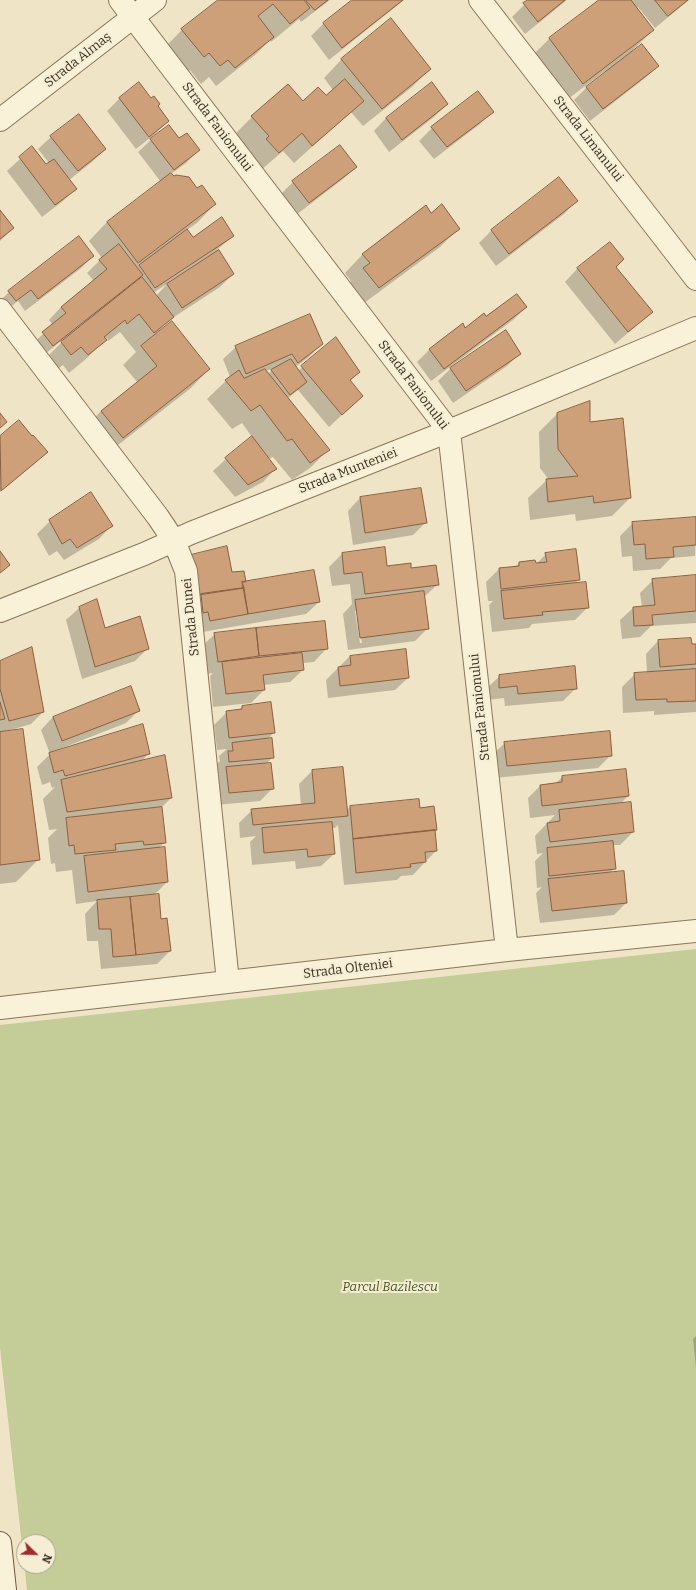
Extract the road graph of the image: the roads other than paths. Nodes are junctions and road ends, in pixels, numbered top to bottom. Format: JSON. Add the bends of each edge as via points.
{"nodes":[{"id":1,"x":120,"y":0,"type":"edge"},
{"id":2,"x":155,"y":0,"type":"edge"},
{"id":3,"x":480,"y":0,"type":"edge"},
{"id":4,"x":133,"y":17,"type":"junction"},
{"id":5,"x":0,"y":120,"type":"edge"},
{"id":6,"x":696,"y":279,"type":"edge"},
{"id":7,"x":0,"y":310,"type":"edge"},
{"id":8,"x":696,"y":328,"type":"edge"},
{"id":9,"x":449,"y":432,"type":"junction"},
{"id":10,"x":174,"y":540,"type":"junction"},
{"id":11,"x":0,"y":611,"type":"edge"},
{"id":12,"x":696,"y":931,"type":"edge"},
{"id":13,"x":507,"y":950,"type":"junction"},
{"id":14,"x":228,"y":982,"type":"junction"},
{"id":15,"x":0,"y":1008,"type":"edge"},
{"id":16,"x":0,"y":1543,"type":"edge"},
{"id":17,"x":6,"y":1590,"type":"edge"}],
"edges":[{"from":1,"to":4,"type":"street","name":"Strada Fanionului"},
{"from":2,"to":4,"type":"street","name":"Strada Almaș"},
{"from":3,"to":6,"type":"street","name":"Strada Limanului"},
{"from":4,"to":5,"type":"street","name":"Strada Almaș"},
{"from":4,"to":9,"type":"street","name":"Strada Fanionului"},
{"from":7,"to":10,"type":"street","name":"Strada Dunei"},
{"from":8,"to":9,"type":"street","name":"Strada Munteniei"},
{"from":9,"to":10,"type":"street","name":"Strada Munteniei"},
{"from":9,"to":13,"type":"street","name":"Strada Fanionului"},
{"from":10,"to":11,"type":"street","name":"Strada Munteniei"},
{"from":10,"to":14,"type":"street","name":"Strada Dunei","via":[[186,571]]},
{"from":12,"to":13,"type":"street","name":"Strada Olteniei"},
{"from":13,"to":14,"type":"street","name":"Strada Olteniei"},
{"from":14,"to":15,"type":"street","name":"Strada Olteniei"},
{"from":16,"to":17,"type":"street"}]}
